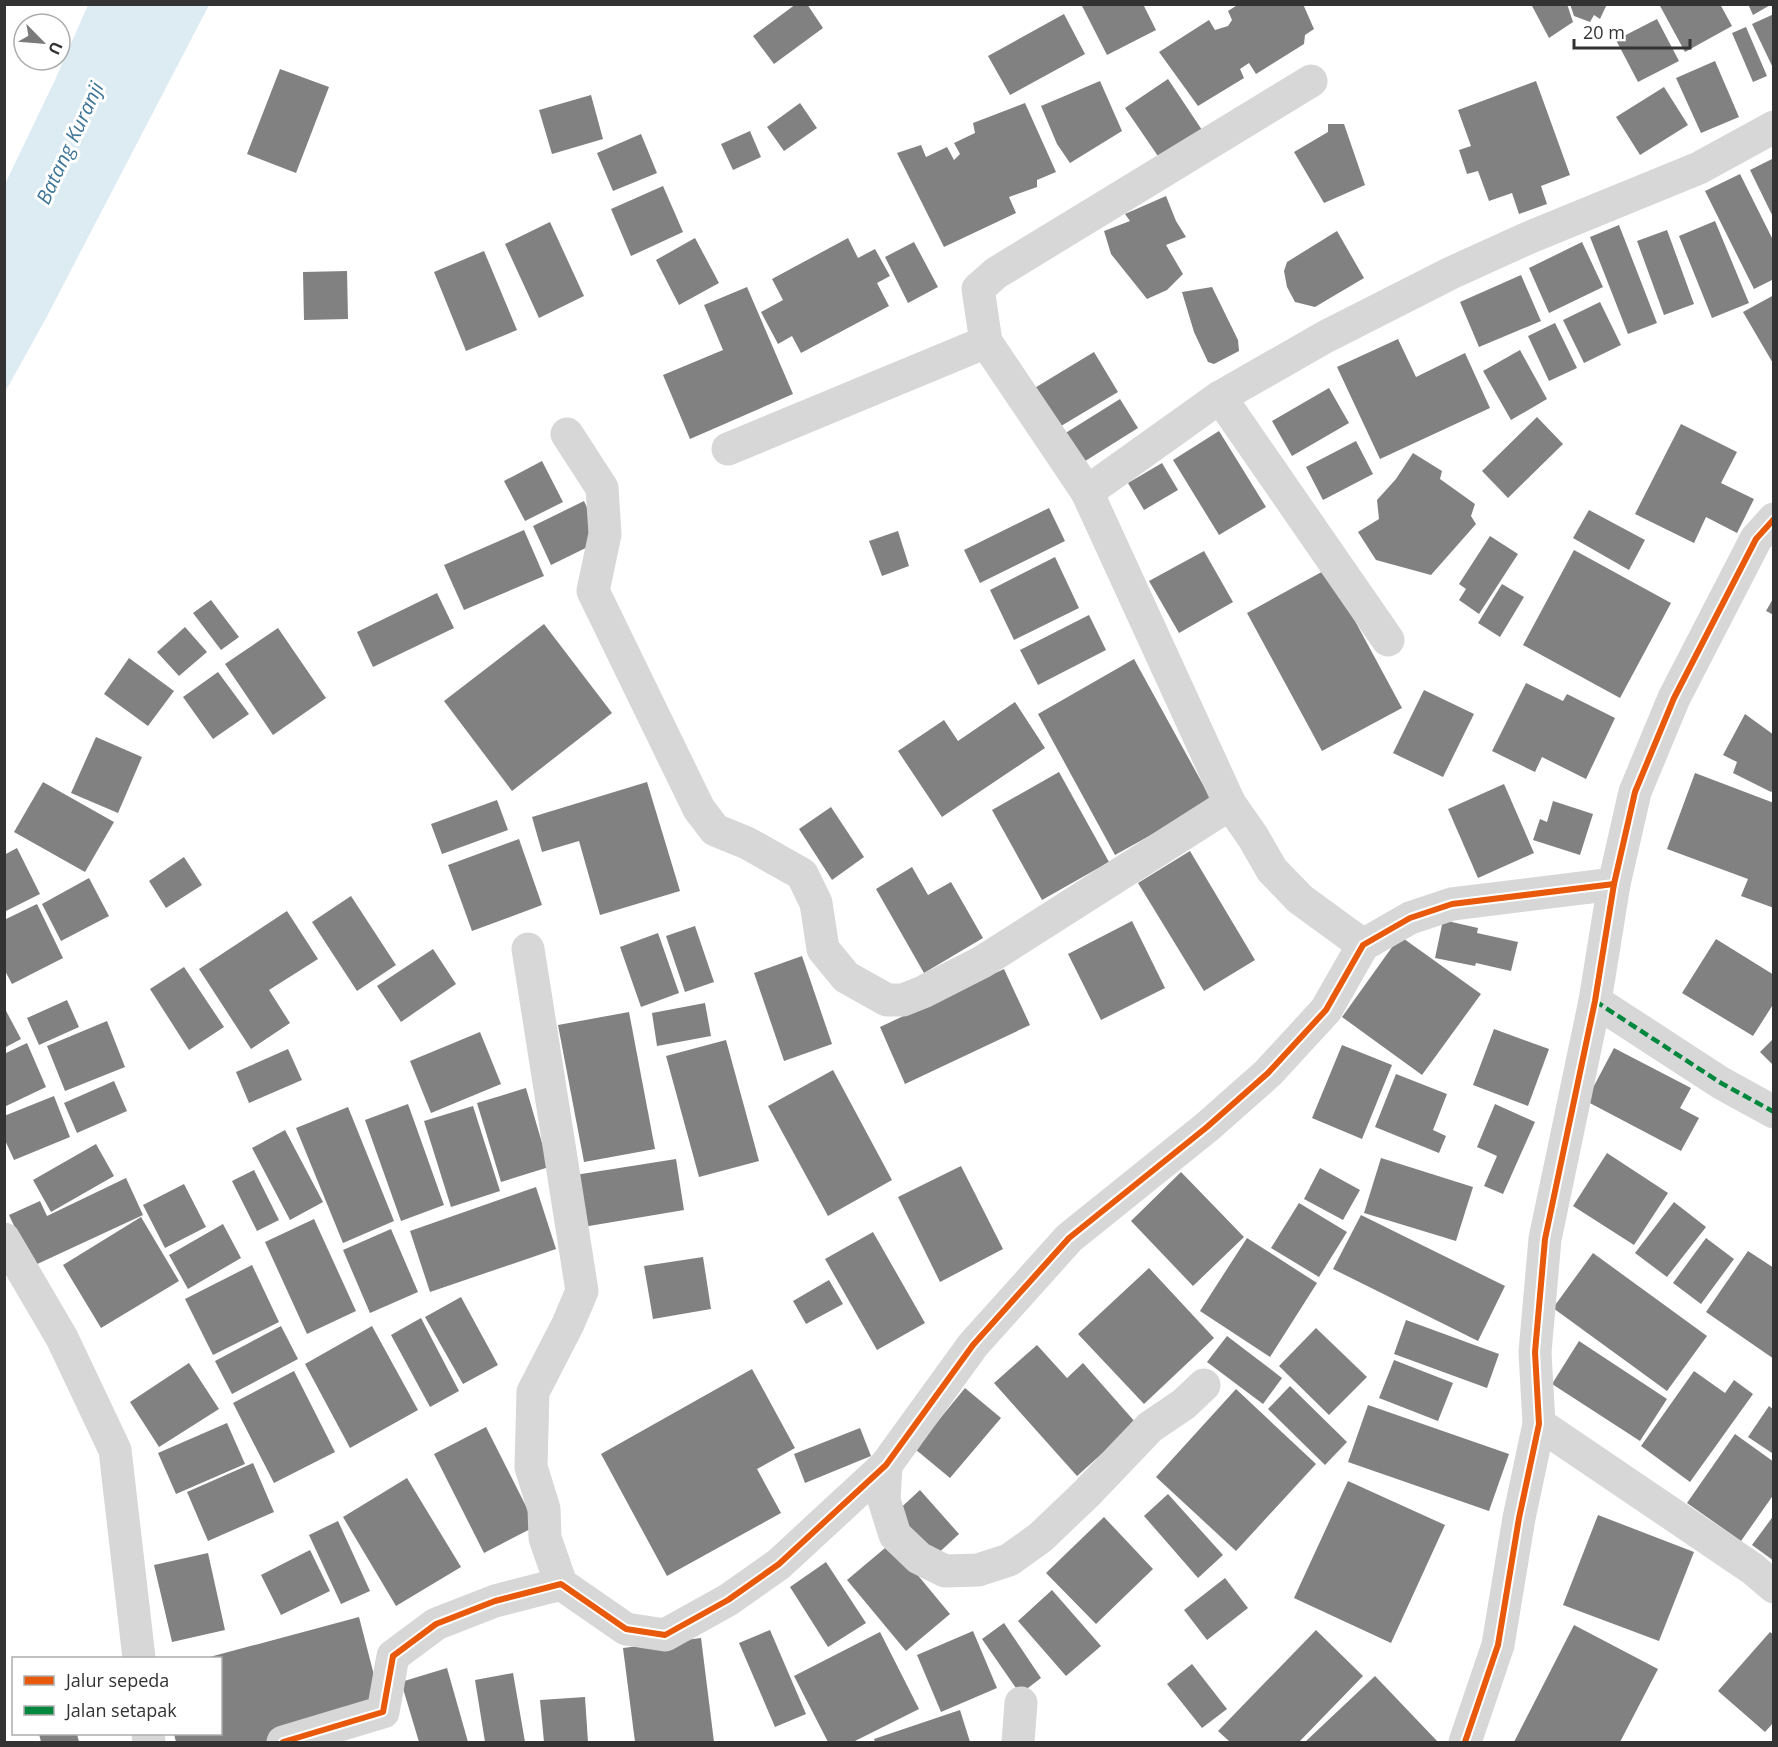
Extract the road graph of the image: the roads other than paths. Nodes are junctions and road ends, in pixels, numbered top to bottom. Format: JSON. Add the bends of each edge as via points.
{"nodes":[{"id":1,"x":1311,"y":81,"type":"dead end"},
{"id":2,"x":1773,"y":127,"type":"edge"},
{"id":3,"x":986,"y":342,"type":"junction"},
{"id":4,"x":1220,"y":397,"type":"junction"},
{"id":5,"x":567,"y":434,"type":"dead end"},
{"id":6,"x":728,"y":449,"type":"dead end"},
{"id":7,"x":1087,"y":492,"type":"junction"},
{"id":8,"x":1773,"y":519,"type":"edge"},
{"id":9,"x":1388,"y":640,"type":"dead end"},
{"id":10,"x":1230,"y":804,"type":"junction"},
{"id":11,"x":1614,"y":884,"type":"junction"},
{"id":12,"x":1363,"y":945,"type":"junction"},
{"id":13,"x":528,"y":950,"type":"dead end"},
{"id":14,"x":1595,"y":1001,"type":"junction"},
{"id":15,"x":1773,"y":1112,"type":"edge"},
{"id":16,"x":4,"y":1239,"type":"edge"},
{"id":17,"x":1204,"y":1385,"type":"dead end"},
{"id":18,"x":1539,"y":1424,"type":"junction"},
{"id":19,"x":886,"y":1465,"type":"junction"},
{"id":20,"x":561,"y":1584,"type":"junction"},
{"id":21,"x":1773,"y":1587,"type":"edge"},
{"id":22,"x":139,"y":1657,"type":"edge"},
{"id":23,"x":1021,"y":1703,"type":"dead end"},
{"id":24,"x":284,"y":1743,"type":"edge"},
{"id":25,"x":1018,"y":1743,"type":"edge"},
{"id":26,"x":1466,"y":1743,"type":"edge"}],
"edges":[{"from":1,"to":3,"type":"street","via":[[996,273],[978,290]]},
{"from":2,"to":4,"type":"street","via":[[1699,168],[1452,273]]},
{"from":3,"to":6,"type":"street"},
{"from":3,"to":7,"type":"street"},
{"from":4,"to":7,"type":"street"},
{"from":4,"to":9,"type":"street"},
{"from":5,"to":10,"type":"street","via":[[602,488],[605,534],[593,591],[699,809],[715,830],[802,874],[816,903],[823,949],[846,977],[886,1000],[903,1000],[982,962]]},
{"from":7,"to":10,"type":"street"},
{"from":8,"to":11,"type":"street","via":[[1756,539],[1674,698],[1635,792]]},
{"from":10,"to":12,"type":"street","via":[[1272,870],[1300,899]]},
{"from":11,"to":12,"type":"street","via":[[1452,904],[1410,918]]},
{"from":11,"to":14,"type":"street"},
{"from":12,"to":19,"type":"street","via":[[1326,1010],[1268,1073],[1069,1238],[973,1345]]},
{"from":13,"to":20,"type":"street","via":[[582,1291],[533,1392],[531,1467],[544,1509],[546,1538]]},
{"from":14,"to":15,"type":"street"},
{"from":14,"to":18,"type":"street","via":[[1545,1239],[1535,1352]]},
{"from":16,"to":22,"type":"street","via":[[62,1338],[115,1450]]},
{"from":17,"to":19,"type":"street","via":[[1150,1427],[1041,1537],[1009,1560],[978,1570],[945,1571],[919,1558],[896,1535],[884,1500]]},
{"from":18,"to":21,"type":"street","via":[[1753,1569]]},
{"from":18,"to":26,"type":"street","via":[[1498,1645]]},
{"from":19,"to":20,"type":"street","via":[[779,1564],[728,1600],[664,1635],[626,1629]]},
{"from":20,"to":24,"type":"street","via":[[495,1601],[436,1624],[393,1656],[383,1712]]},
{"from":23,"to":25,"type":"street"}]}
